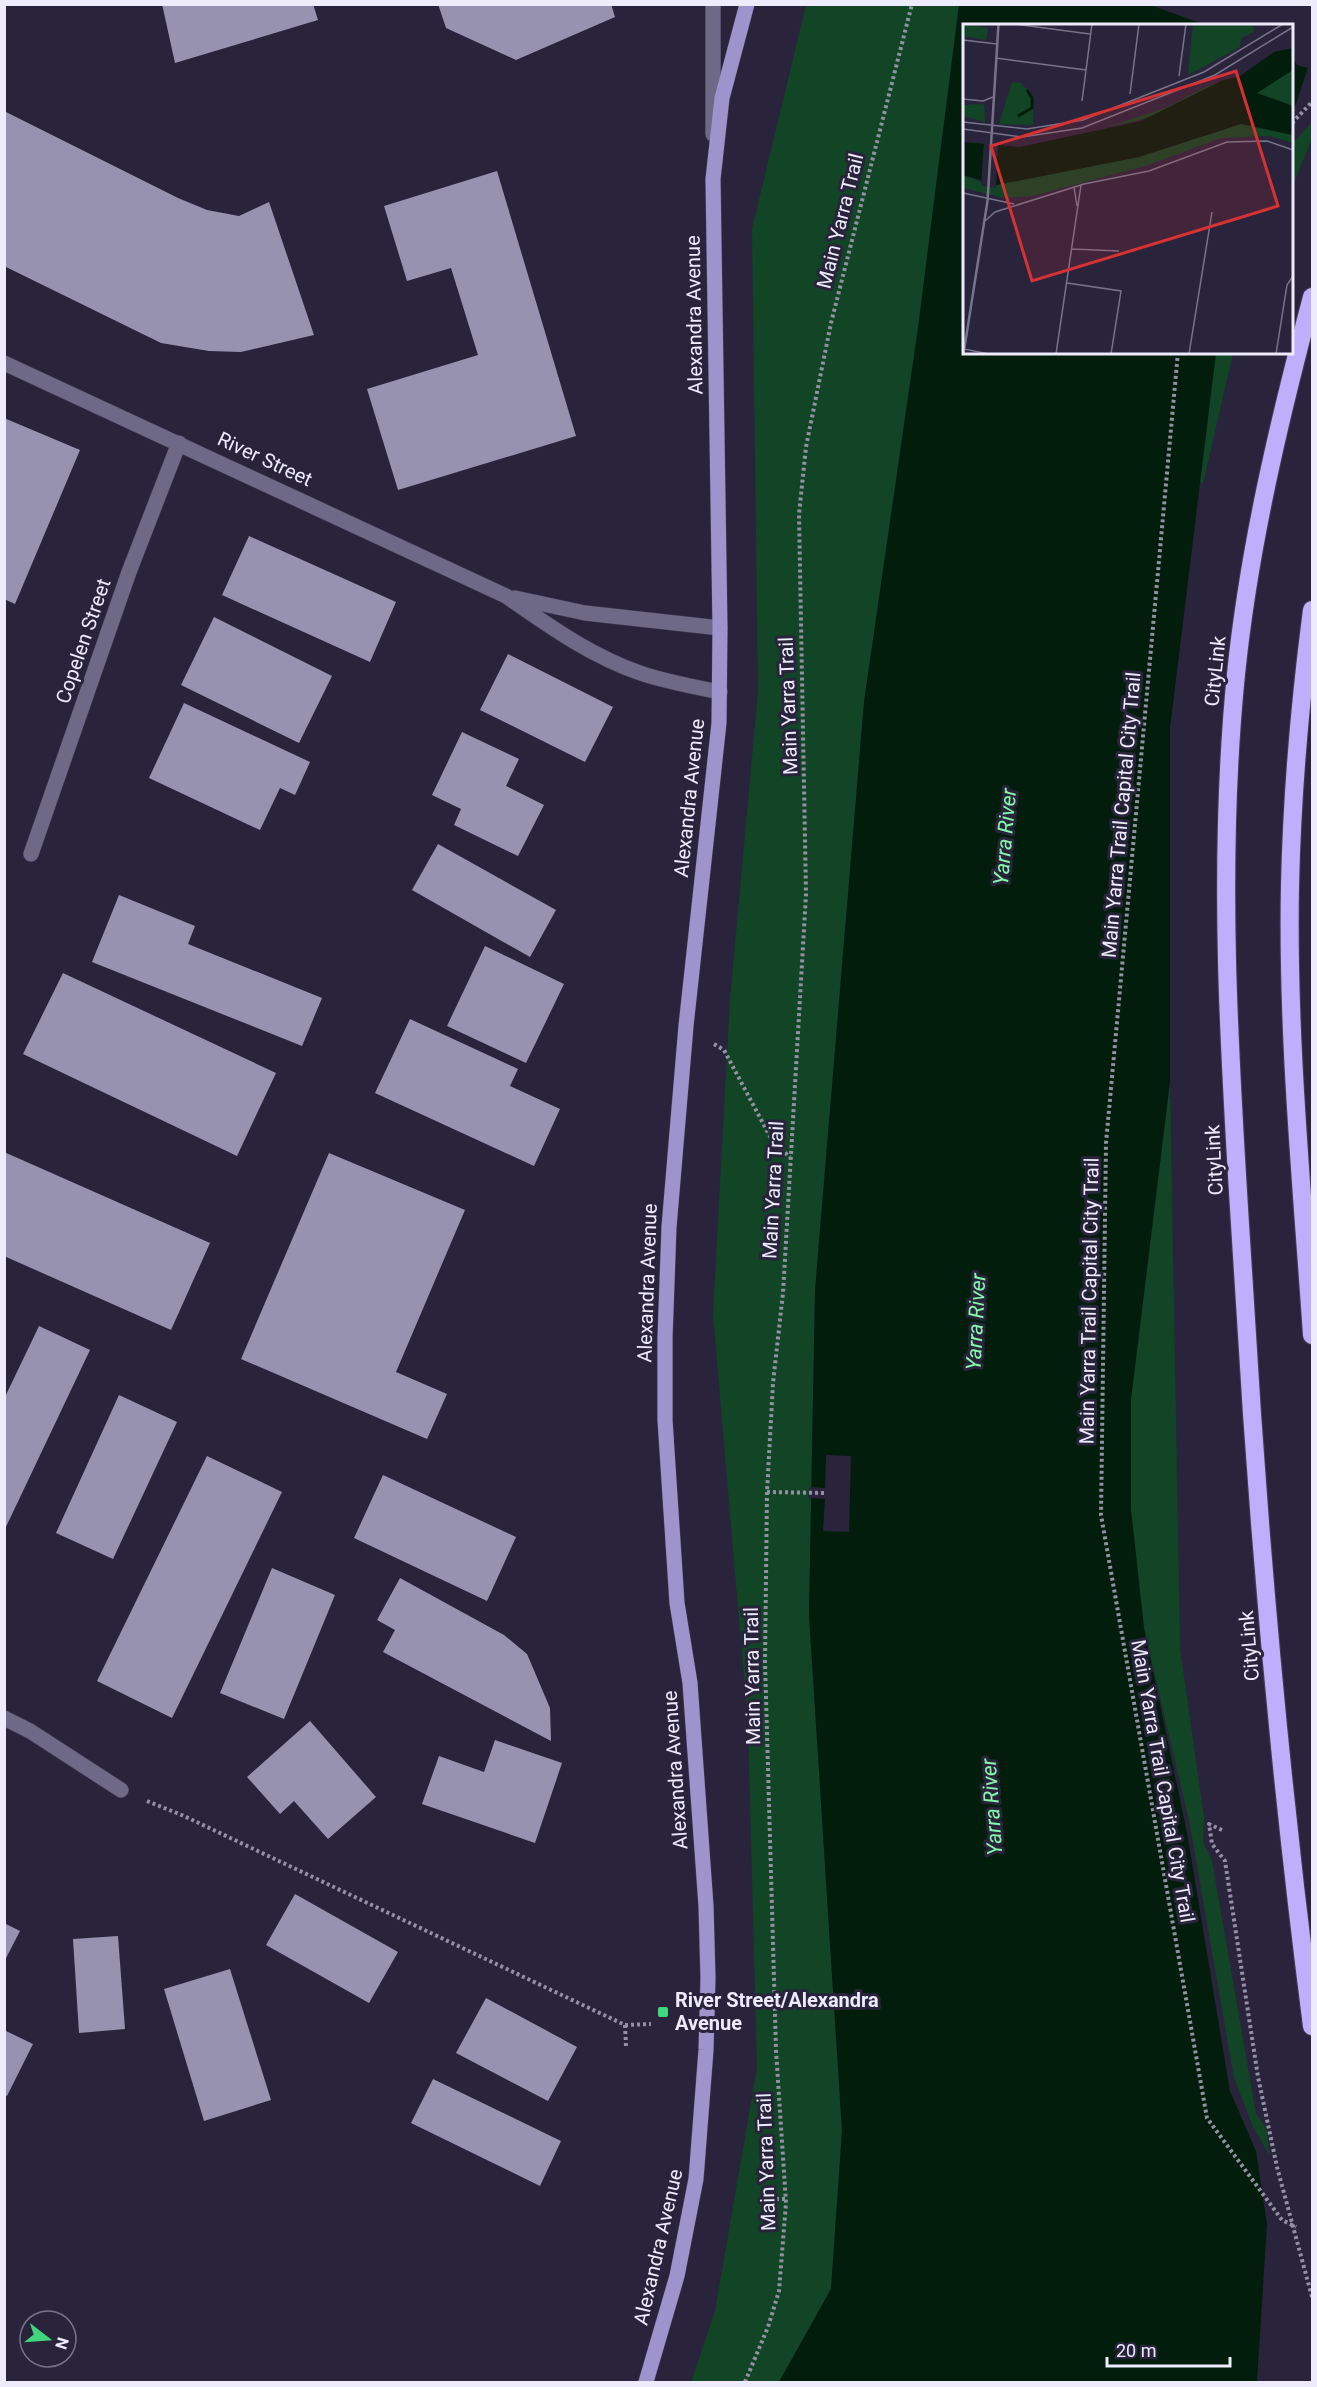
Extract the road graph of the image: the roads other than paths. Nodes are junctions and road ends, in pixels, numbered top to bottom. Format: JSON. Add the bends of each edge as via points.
{"nodes":[{"id":1,"x":713,"y":4,"type":"edge"},
{"id":2,"x":747,"y":4,"type":"edge"},
{"id":3,"x":712,"y":179,"type":"junction"},
{"id":4,"x":1312,"y":297,"type":"edge"},
{"id":5,"x":4,"y":363,"type":"edge"},
{"id":6,"x":179,"y":443,"type":"junction"},
{"id":7,"x":506,"y":596,"type":"junction"},
{"id":8,"x":1312,"y":610,"type":"edge"},
{"id":9,"x":720,"y":628,"type":"junction"},
{"id":10,"x":720,"y":692,"type":"junction"},
{"id":11,"x":30,"y":854,"type":"dead end"},
{"id":12,"x":1312,"y":1335,"type":"edge"},
{"id":13,"x":4,"y":1718,"type":"edge"},
{"id":14,"x":121,"y":1790,"type":"road end"},
{"id":15,"x":1312,"y":2026,"type":"edge"},
{"id":16,"x":646,"y":2382,"type":"edge"}],
"edges":[{"from":1,"to":3,"type":"street","name":"Alexandra Avenue"},
{"from":2,"to":3,"type":"main road","name":"Alexandra Avenue","via":[[722,99]]},
{"from":3,"to":9,"type":"main road","name":"Alexandra Avenue"},
{"from":4,"to":15,"type":"highway","name":"CityLink","via":[[1264,492],[1248,586],[1236,674],[1225,860],[1227,983],[1254,1446],[1292,1872]]},
{"from":5,"to":6,"type":"street","name":"River Street"},
{"from":6,"to":7,"type":"street","name":"River Street"},
{"from":6,"to":11,"type":"street","name":"Copelen Street","via":[[129,572]]},
{"from":7,"to":9,"type":"street","name":"River Street","via":[[585,613]]},
{"from":7,"to":10,"type":"street","name":"River Street","via":[[572,641],[611,661],[660,679]]},
{"from":8,"to":12,"type":"highway","via":[[1299,713],[1290,888],[1291,978]]},
{"from":9,"to":10,"type":"main road","name":"Alexandra Avenue"},
{"from":10,"to":16,"type":"main road","name":"Alexandra Avenue","via":[[669,1227],[665,1420],[677,1603],[692,1707],[706,1906],[708,1998],[696,2179],[677,2276]]},
{"from":13,"to":14,"type":"street"}]}
